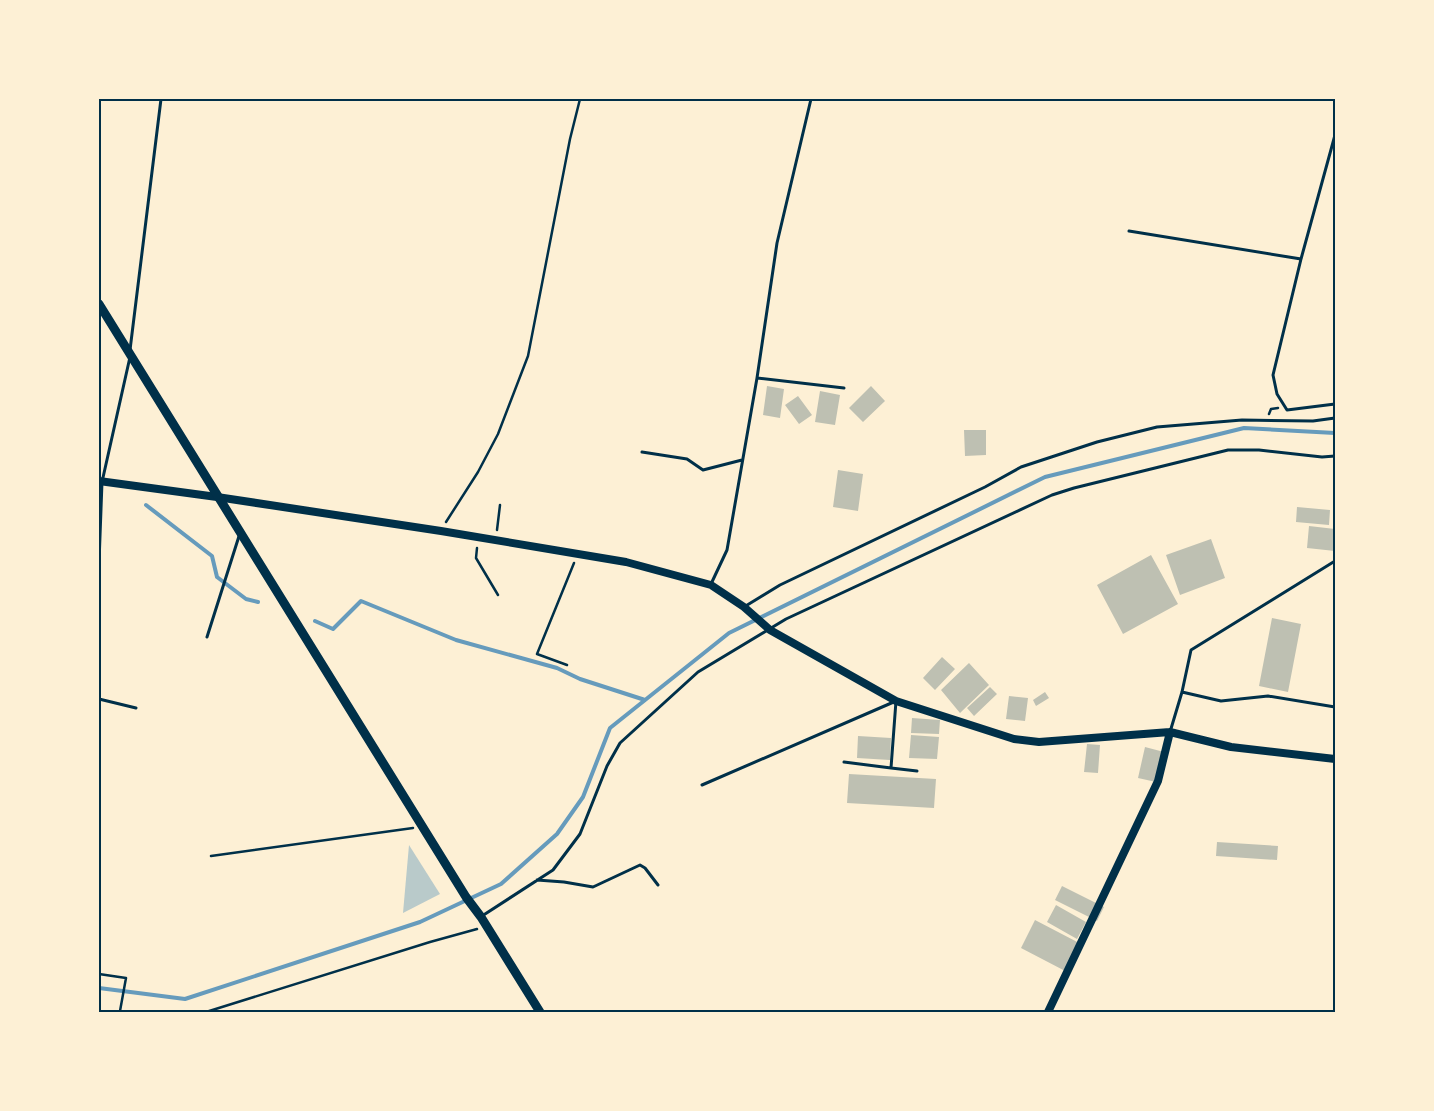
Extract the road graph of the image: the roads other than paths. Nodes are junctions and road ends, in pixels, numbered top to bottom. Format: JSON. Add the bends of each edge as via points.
{"nodes":[{"id":1,"x":161,"y":99,"type":"edge"},
{"id":2,"x":811,"y":99,"type":"edge"},
{"id":3,"x":1335,"y":135,"type":"edge"},
{"id":4,"x":1129,"y":231,"type":"dead end"},
{"id":5,"x":1301,"y":259,"type":"junction"},
{"id":6,"x":99,"y":304,"type":"edge"},
{"id":7,"x":130,"y":356,"type":"junction"},
{"id":8,"x":757,"y":378,"type":"junction"},
{"id":9,"x":844,"y":388,"type":"dead end"},
{"id":10,"x":1335,"y":404,"type":"edge"},
{"id":11,"x":1335,"y":418,"type":"edge"},
{"id":12,"x":642,"y":452,"type":"dead end"},
{"id":13,"x":1335,"y":456,"type":"edge"},
{"id":14,"x":742,"y":460,"type":"junction"},
{"id":15,"x":100,"y":481,"type":"edge"},
{"id":16,"x":217,"y":497,"type":"junction"},
{"id":17,"x":240,"y":533,"type":"junction"},
{"id":18,"x":1335,"y":561,"type":"edge"},
{"id":19,"x":99,"y":563,"type":"edge"},
{"id":20,"x":710,"y":585,"type":"junction"},
{"id":21,"x":744,"y":607,"type":"junction"},
{"id":22,"x":770,"y":630,"type":"junction"},
{"id":23,"x":207,"y":637,"type":"dead end"},
{"id":24,"x":1182,"y":692,"type":"junction"},
{"id":25,"x":99,"y":699,"type":"edge"},
{"id":26,"x":896,"y":701,"type":"junction"},
{"id":27,"x":1335,"y":707,"type":"edge"},
{"id":28,"x":136,"y":708,"type":"dead end"},
{"id":29,"x":1170,"y":732,"type":"junction"},
{"id":30,"x":1335,"y":759,"type":"edge"},
{"id":31,"x":844,"y":762,"type":"dead end"},
{"id":32,"x":891,"y":768,"type":"junction"},
{"id":33,"x":917,"y":771,"type":"dead end"},
{"id":34,"x":702,"y":785,"type":"dead end"},
{"id":35,"x":536,"y":880,"type":"junction"},
{"id":36,"x":658,"y":885,"type":"dead end"},
{"id":37,"x":481,"y":916,"type":"junction"},
{"id":38,"x":540,"y":1012,"type":"edge"},
{"id":39,"x":1048,"y":1012,"type":"edge"}],
"edges":[{"from":1,"to":7,"type":"lane"},
{"from":2,"to":8,"type":"lane","via":[[777,243]]},
{"from":3,"to":5,"type":"lane"},
{"from":4,"to":5,"type":"lane"},
{"from":5,"to":10,"type":"lane","via":[[1273,375],[1277,394],[1287,410]]},
{"from":6,"to":7,"type":"main road"},
{"from":7,"to":15,"type":"lane"},
{"from":7,"to":16,"type":"main road"},
{"from":8,"to":9,"type":"lane"},
{"from":8,"to":14,"type":"lane"},
{"from":11,"to":21,"type":"lane","via":[[1313,421],[1242,420],[1157,427],[1097,442],[1021,467],[780,585]]},
{"from":12,"to":14,"type":"lane","via":[[687,459],[703,470]]},
{"from":13,"to":22,"type":"lane","via":[[1228,450],[1074,488],[786,619]]},
{"from":14,"to":20,"type":"lane","via":[[727,550]]},
{"from":15,"to":16,"type":"street"},
{"from":15,"to":19,"type":"lane"},
{"from":16,"to":17,"type":"main road"},
{"from":16,"to":20,"type":"street","via":[[626,562]]},
{"from":17,"to":23,"type":"lane"},
{"from":17,"to":37,"type":"main road","via":[[466,897]]},
{"from":18,"to":24,"type":"lane","via":[[1191,650]]},
{"from":20,"to":21,"type":"street"},
{"from":21,"to":22,"type":"street"},
{"from":22,"to":26,"type":"street"},
{"from":22,"to":35,"type":"lane","via":[[698,672],[620,743],[607,766],[580,834],[552,870]]},
{"from":24,"to":27,"type":"lane","via":[[1221,701],[1268,696]]},
{"from":24,"to":29,"type":"lane"},
{"from":25,"to":28,"type":"lane"},
{"from":26,"to":29,"type":"street","via":[[1014,739],[1039,742]]},
{"from":26,"to":32,"type":"lane"},
{"from":26,"to":34,"type":"lane"},
{"from":29,"to":30,"type":"street","via":[[1231,747]]},
{"from":29,"to":39,"type":"street","via":[[1158,781]]},
{"from":31,"to":32,"type":"lane"},
{"from":32,"to":33,"type":"lane"},
{"from":35,"to":36,"type":"lane","via":[[593,887],[640,865]]},
{"from":35,"to":37,"type":"lane"},
{"from":37,"to":38,"type":"main road"}]}
